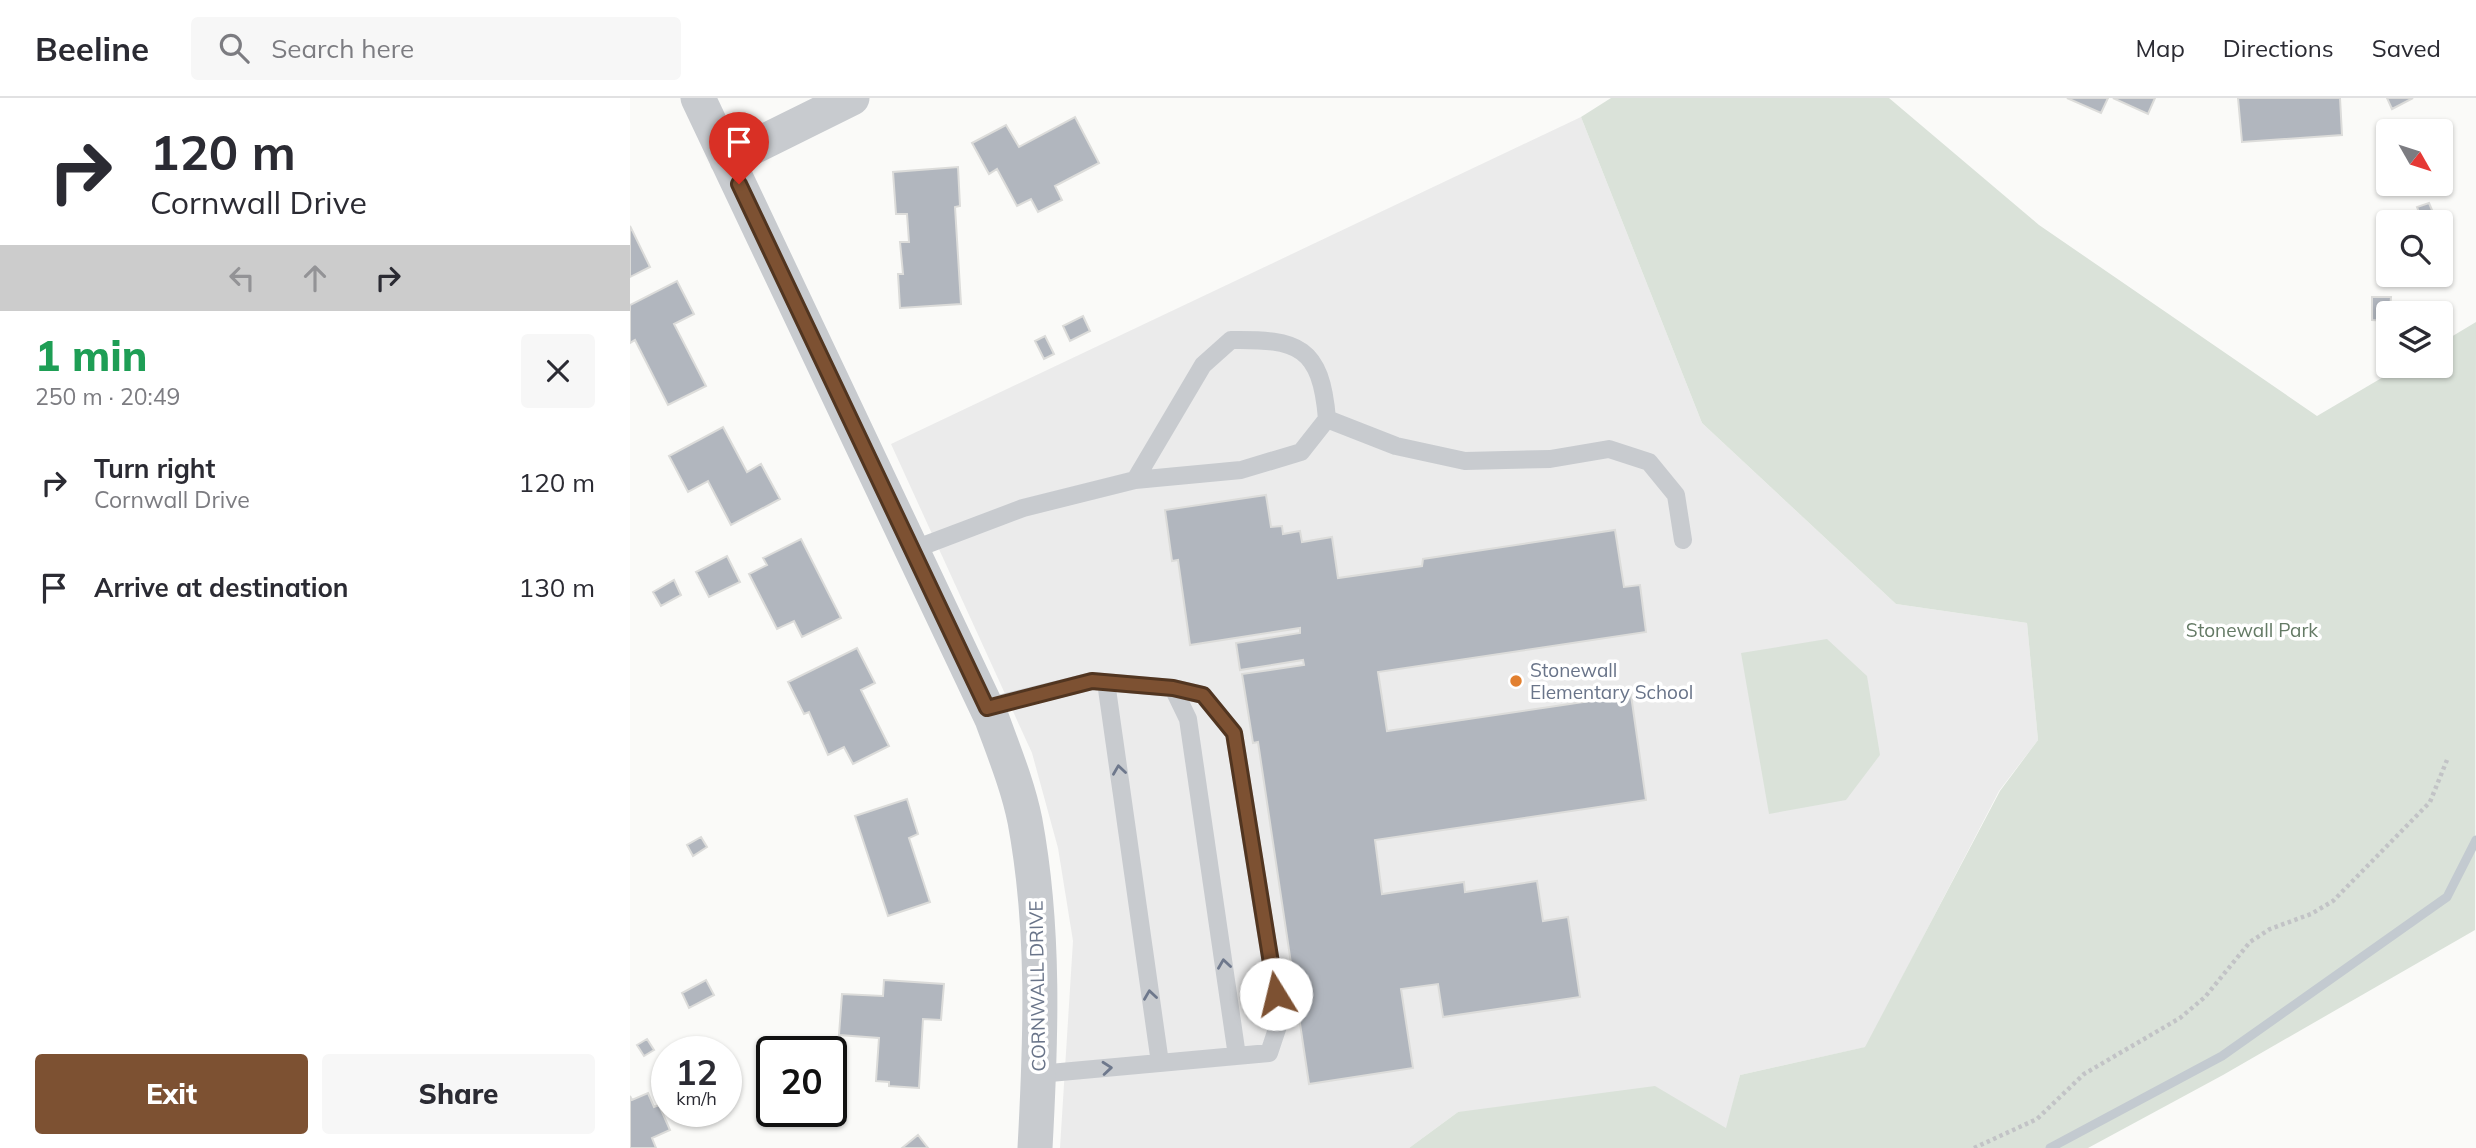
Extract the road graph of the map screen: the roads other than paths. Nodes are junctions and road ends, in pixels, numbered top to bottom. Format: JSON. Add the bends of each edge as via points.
{"nodes":[{"id":1,"x":698,"y":98,"type":"edge"},
{"id":2,"x":852,"y":98,"type":"edge"},
{"id":3,"x":727,"y":160,"type":"junction"},
{"id":4,"x":1327,"y":419,"type":"junction"},
{"id":5,"x":1135,"y":480,"type":"junction"},
{"id":6,"x":1683,"y":540,"type":"dead end"},
{"id":7,"x":912,"y":550,"type":"junction"},
{"id":8,"x":1107,"y":682,"type":"junction"},
{"id":9,"x":1173,"y":688,"type":"junction"},
{"id":10,"x":987,"y":708,"type":"junction"},
{"id":11,"x":1237,"y":1056,"type":"junction"},
{"id":12,"x":1160,"y":1063,"type":"junction"},
{"id":13,"x":1039,"y":1074,"type":"junction"},
{"id":14,"x":1035,"y":1148,"type":"edge"}],
"edges":[{"from":1,"to":3,"type":"street","name":"CORNWALL DRIVE"},
{"from":2,"to":3,"type":"street"},
{"from":3,"to":7,"type":"street","name":"CORNWALL DRIVE"},
{"from":4,"to":5,"type":"lane","via":[[1301,452],[1241,470]]},
{"from":4,"to":5,"type":"lane","via":[[1324,383],[1302,350],[1275,339],[1231,340],[1203,365]]},
{"from":4,"to":6,"type":"lane","via":[[1396,446],[1465,461],[1550,459],[1609,449],[1649,462],[1676,495]]},
{"from":5,"to":7,"type":"lane","via":[[1023,508]]},
{"from":7,"to":10,"type":"street","name":"CORNWALL DRIVE"},
{"from":8,"to":9,"type":"lane"},
{"from":8,"to":10,"type":"lane","via":[[1092,681]]},
{"from":12,"to":8,"type":"lane","one_way":true},
{"from":11,"to":9,"type":"lane","one_way":true,"via":[[1188,719]]},
{"from":9,"to":11,"type":"lane","via":[[1203,695],[1234,733],[1280,1020],[1269,1053]]},
{"from":10,"to":13,"type":"street","name":"CORNWALL DRIVE","via":[[1025,819],[1038,908]]},
{"from":11,"to":12,"type":"lane"},
{"from":13,"to":12,"type":"lane","one_way":true},
{"from":13,"to":14,"type":"street","name":"CORNWALL DRIVE"}]}
